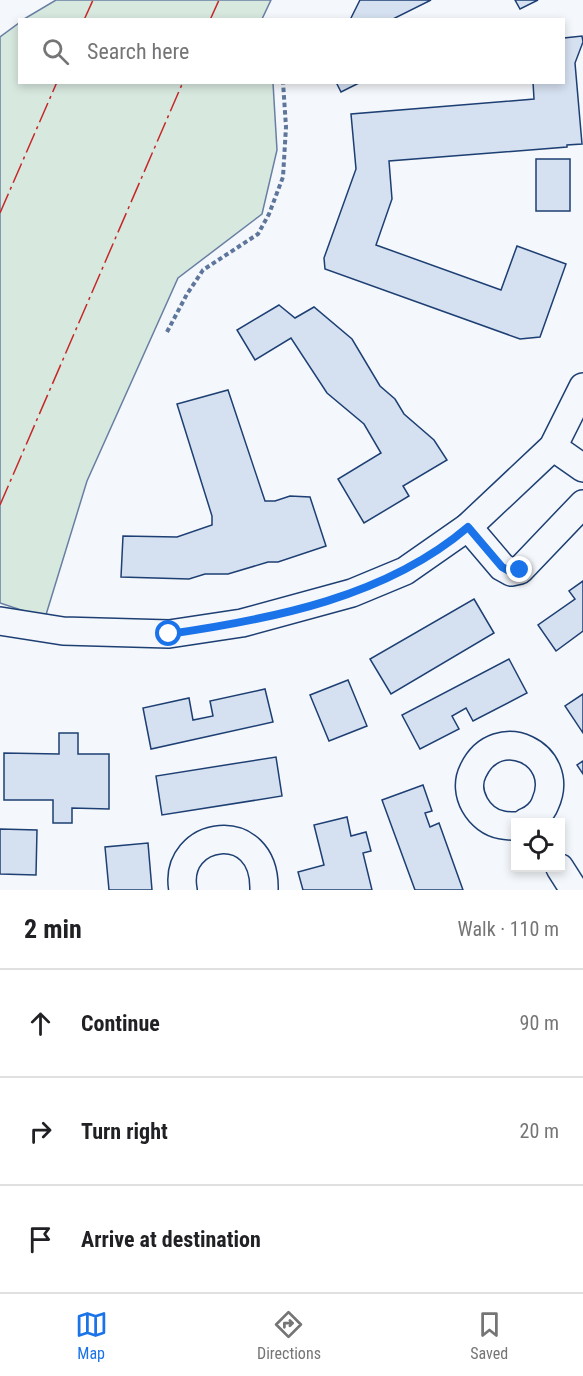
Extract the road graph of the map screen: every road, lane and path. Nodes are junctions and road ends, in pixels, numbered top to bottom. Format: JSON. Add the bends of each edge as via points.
{"nodes":[{"id":1,"x":283,"y":84,"type":"edge"},
{"id":2,"x":167,"y":332,"type":"dead end"},
{"id":3,"x":583,"y":387,"type":"edge"},
{"id":4,"x":553,"y":447,"type":"junction"},
{"id":5,"x":583,"y":468,"type":"edge"},
{"id":6,"x":583,"y":504,"type":"edge"},
{"id":7,"x":468,"y":527,"type":"junction"},
{"id":8,"x":0,"y":621,"type":"edge"},
{"id":9,"x":563,"y":872,"type":"edge"},
{"id":10,"x":183,"y":890,"type":"edge"},
{"id":11,"x":264,"y":890,"type":"edge"},
{"id":12,"x":574,"y":890,"type":"edge"}],
"edges":[{"from":1,"to":2,"type":"path","via":[[283,177],[269,214],[258,234],[203,270]]},
{"from":3,"to":4,"type":"street"},
{"from":4,"to":5,"type":"street"},
{"from":4,"to":7,"type":"street"},
{"from":6,"to":7,"type":"street","via":[[520,570],[511,572],[502,567]]},
{"from":7,"to":8,"type":"street","via":[[405,571],[352,593],[243,623],[169,634],[63,631]]},
{"from":9,"to":12,"type":"street"},
{"from":10,"to":11,"type":"street","via":[[182,872],[189,856],[201,845],[233,840],[248,847],[259,859],[265,874]]}]}
